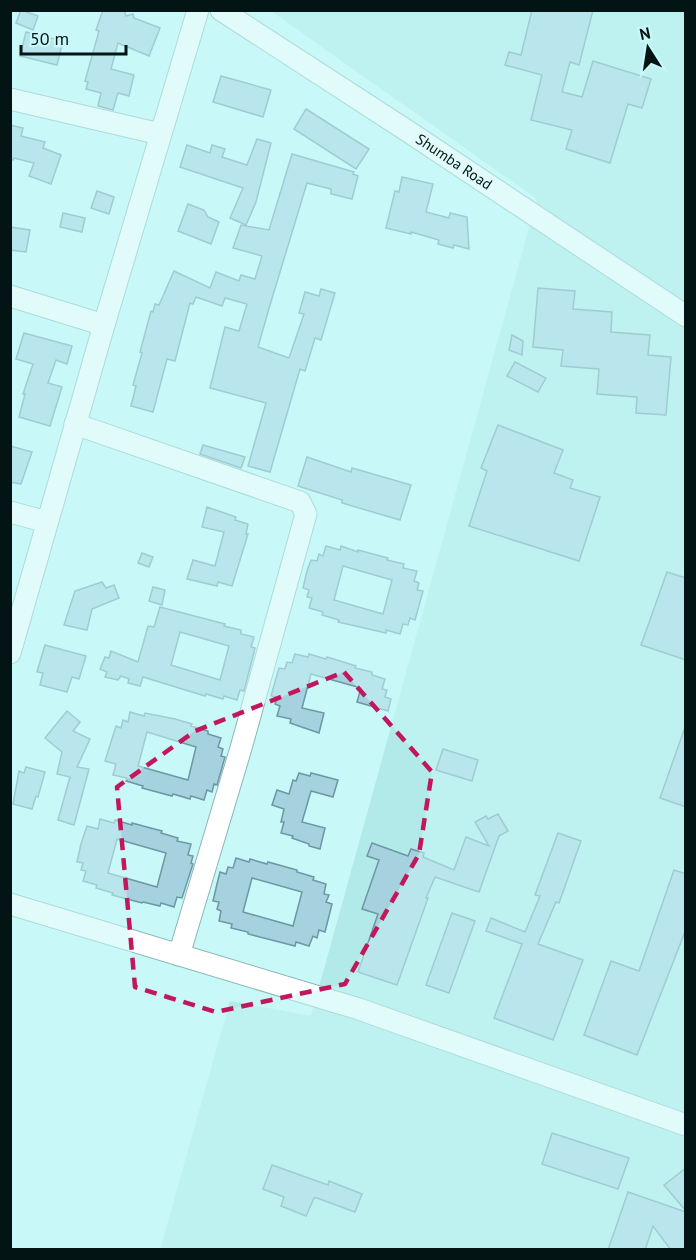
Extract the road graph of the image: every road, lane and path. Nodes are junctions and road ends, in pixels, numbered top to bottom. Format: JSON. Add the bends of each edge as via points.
{"nodes":[{"id":1,"x":198,"y":10,"type":"edge"},
{"id":2,"x":221,"y":10,"type":"edge"},
{"id":3,"x":10,"y":99,"type":"edge"},
{"id":4,"x":160,"y":134,"type":"junction"},
{"id":5,"x":10,"y":296,"type":"edge"},
{"id":6,"x":686,"y":316,"type":"edge"},
{"id":7,"x":104,"y":325,"type":"junction"},
{"id":8,"x":75,"y":424,"type":"junction"},
{"id":9,"x":10,"y":512,"type":"edge"},
{"id":10,"x":47,"y":522,"type":"junction"},
{"id":11,"x":10,"y":653,"type":"edge"},
{"id":12,"x":10,"y":904,"type":"edge"},
{"id":13,"x":179,"y":955,"type":"junction"},
{"id":14,"x":686,"y":1125,"type":"edge"}],
"edges":[{"from":1,"to":4,"type":"street"},
{"from":2,"to":6,"type":"street","name":"Shumba Road"},
{"from":3,"to":4,"type":"street"},
{"from":4,"to":7,"type":"street"},
{"from":5,"to":7,"type":"street"},
{"from":7,"to":8,"type":"street"},
{"from":8,"to":10,"type":"street"},
{"from":8,"to":13,"type":"street","via":[[300,502],[306,514],[242,748]]},
{"from":9,"to":10,"type":"street"},
{"from":10,"to":11,"type":"street"},
{"from":12,"to":13,"type":"street"},
{"from":13,"to":14,"type":"street","via":[[359,1009]]}]}
